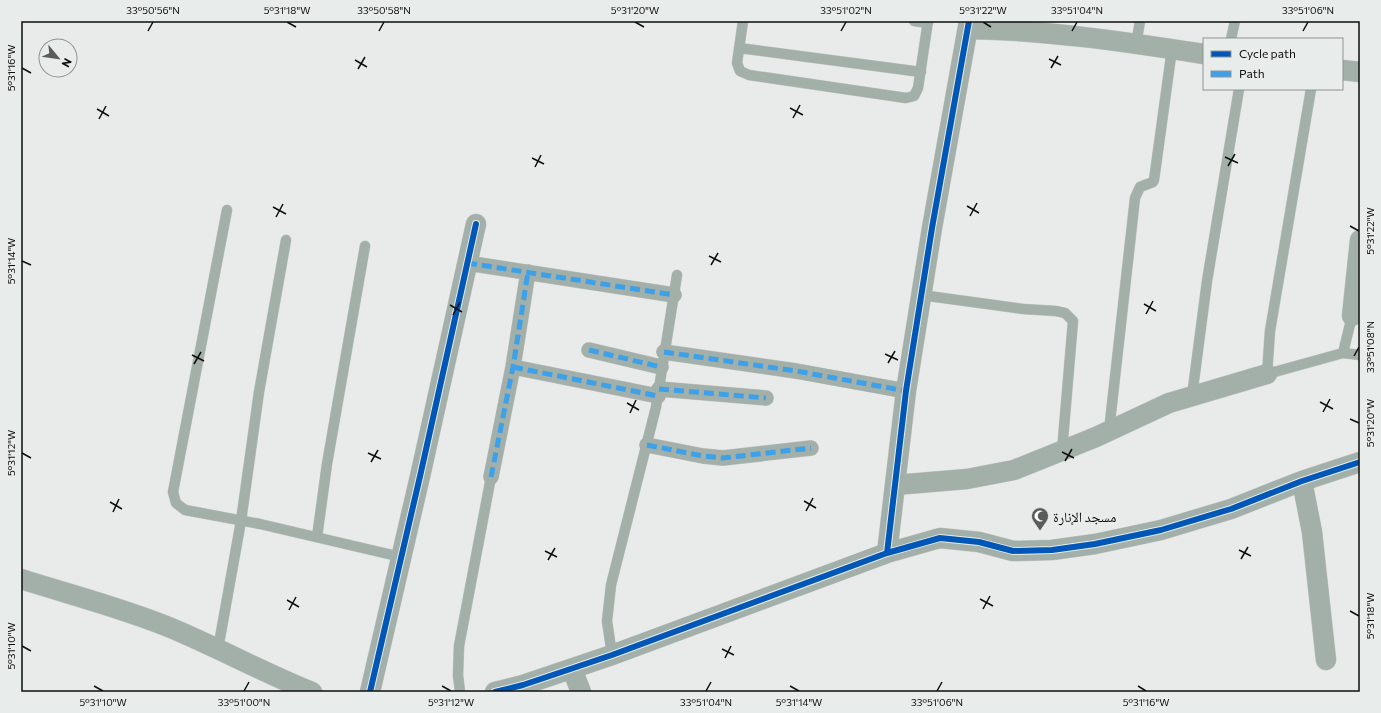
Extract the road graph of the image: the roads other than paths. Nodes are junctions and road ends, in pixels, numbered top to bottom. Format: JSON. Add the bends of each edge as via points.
{"nodes":[{"id":1,"x":743,"y":21,"type":"edge"},
{"id":2,"x":914,"y":21,"type":"edge"},
{"id":3,"x":1140,"y":21,"type":"edge"},
{"id":4,"x":1234,"y":21,"type":"edge"},
{"id":5,"x":928,"y":22,"type":"edge"},
{"id":6,"x":969,"y":25,"type":"edge"},
{"id":7,"x":1232,"y":38,"type":"edge"},
{"id":8,"x":1136,"y":45,"type":"junction"},
{"id":9,"x":739,"y":48,"type":"junction"},
{"id":10,"x":1172,"y":49,"type":"junction"},
{"id":11,"x":1203,"y":54,"type":"edge"},
{"id":12,"x":1343,"y":70,"type":"edge"},
{"id":13,"x":920,"y":72,"type":"junction"},
{"id":14,"x":1360,"y":72,"type":"edge"},
{"id":15,"x":1239,"y":90,"type":"edge"},
{"id":16,"x":1311,"y":90,"type":"edge"},
{"id":17,"x":227,"y":210,"type":"dead end"},
{"id":18,"x":476,"y":224,"type":"dead end"},
{"id":19,"x":286,"y":240,"type":"dead end"},
{"id":20,"x":1360,"y":240,"type":"edge"},
{"id":21,"x":365,"y":246,"type":"dead end"},
{"id":22,"x":467,"y":263,"type":"junction"},
{"id":23,"x":528,"y":272,"type":"junction"},
{"id":24,"x":677,"y":275,"type":"dead end"},
{"id":25,"x":674,"y":295,"type":"junction"},
{"id":26,"x":921,"y":295,"type":"junction"},
{"id":27,"x":1352,"y":316,"type":"joint"},
{"id":28,"x":589,"y":350,"type":"dead end"},
{"id":29,"x":1343,"y":353,"type":"junction"},
{"id":30,"x":1360,"y":355,"type":"edge"},
{"id":31,"x":663,"y":360,"type":"junction"},
{"id":32,"x":513,"y":367,"type":"junction"},
{"id":33,"x":1267,"y":374,"type":"junction"},
{"id":34,"x":906,"y":391,"type":"junction"},
{"id":35,"x":658,"y":392,"type":"junction"},
{"id":36,"x":1192,"y":396,"type":"junction"},
{"id":37,"x":766,"y":398,"type":"dead end"},
{"id":38,"x":1108,"y":431,"type":"junction"},
{"id":39,"x":647,"y":445,"type":"junction"},
{"id":40,"x":810,"y":448,"type":"dead end"},
{"id":41,"x":1062,"y":451,"type":"junction"},
{"id":42,"x":1360,"y":462,"type":"edge"},
{"id":43,"x":491,"y":477,"type":"joint"},
{"id":44,"x":1302,"y":481,"type":"junction"},
{"id":45,"x":895,"y":485,"type":"junction"},
{"id":46,"x":240,"y":521,"type":"junction"},
{"id":47,"x":317,"y":537,"type":"junction"},
{"id":48,"x":887,"y":553,"type":"junction"},
{"id":49,"x":401,"y":557,"type":"junction"},
{"id":50,"x":21,"y":579,"type":"edge"},
{"id":51,"x":218,"y":649,"type":"junction"},
{"id":52,"x":612,"y":655,"type":"junction"},
{"id":53,"x":1326,"y":660,"type":"dead end"},
{"id":54,"x":572,"y":669,"type":"junction"},
{"id":55,"x":312,"y":692,"type":"edge"},
{"id":56,"x":370,"y":692,"type":"edge"},
{"id":57,"x":460,"y":692,"type":"edge"},
{"id":58,"x":495,"y":692,"type":"edge"},
{"id":59,"x":581,"y":692,"type":"edge"}],
"edges":[{"from":1,"to":9,"type":"lane"},
{"from":2,"to":5,"type":"lane"},
{"from":3,"to":8,"type":"lane"},
{"from":4,"to":7,"type":"lane"},
{"from":5,"to":13,"type":"lane"},
{"from":6,"to":8,"type":"street"},
{"from":6,"to":26,"type":"street"},
{"from":8,"to":10,"type":"street"},
{"from":9,"to":13,"type":"lane"},
{"from":9,"to":13,"type":"lane","via":[[737,63],[740,71],[749,75],[906,98],[914,96]]},
{"from":10,"to":11,"type":"street"},
{"from":10,"to":38,"type":"lane","via":[[1154,180],[1140,187],[1135,198]]},
{"from":12,"to":14,"type":"street"},
{"from":15,"to":36,"type":"lane","via":[[1206,281]]},
{"from":16,"to":33,"type":"lane","via":[[1270,331]]},
{"from":17,"to":46,"type":"lane","via":[[173,492],[176,503],[185,510]]},
{"from":18,"to":22,"type":"street"},
{"from":19,"to":46,"type":"lane","via":[[259,392]]},
{"from":20,"to":27,"type":"street"},
{"from":21,"to":47,"type":"lane","via":[[327,464]]},
{"from":22,"to":23,"type":"street"},
{"from":22,"to":49,"type":"street"},
{"from":23,"to":25,"type":"street"},
{"from":23,"to":32,"type":"street"},
{"from":24,"to":25,"type":"lane"},
{"from":25,"to":31,"type":"lane"},
{"from":26,"to":34,"type":"street"},
{"from":26,"to":41,"type":"lane","via":[[1056,311],[1065,313],[1073,321]]},
{"from":27,"to":29,"type":"lane"},
{"from":28,"to":31,"type":"street"},
{"from":29,"to":30,"type":"lane"},
{"from":29,"to":33,"type":"lane"},
{"from":31,"to":34,"type":"street","via":[[796,371]]},
{"from":31,"to":35,"type":"lane"},
{"from":32,"to":35,"type":"street"},
{"from":32,"to":43,"type":"street"},
{"from":33,"to":36,"type":"street"},
{"from":34,"to":45,"type":"street"},
{"from":35,"to":37,"type":"street"},
{"from":35,"to":39,"type":"lane"},
{"from":36,"to":38,"type":"street","via":[[1169,403]]},
{"from":38,"to":41,"type":"street"},
{"from":39,"to":40,"type":"street","via":[[724,458]]},
{"from":39,"to":52,"type":"lane","via":[[611,585],[607,621]]},
{"from":41,"to":45,"type":"street","via":[[1014,470],[967,479]]},
{"from":42,"to":44,"type":"street"},
{"from":43,"to":57,"type":"lane","via":[[459,646]]},
{"from":44,"to":48,"type":"street","via":[[1231,509],[1161,530],[1095,544],[1052,550],[1012,551],[979,542],[940,538]]},
{"from":44,"to":53,"type":"street","via":[[1312,532]]},
{"from":45,"to":48,"type":"street"},
{"from":46,"to":47,"type":"lane"},
{"from":46,"to":51,"type":"lane"},
{"from":47,"to":49,"type":"lane"},
{"from":48,"to":52,"type":"street"},
{"from":49,"to":56,"type":"street"},
{"from":50,"to":51,"type":"street","via":[[154,622]]},
{"from":51,"to":55,"type":"street"},
{"from":52,"to":54,"type":"street"},
{"from":54,"to":58,"type":"street"},
{"from":54,"to":59,"type":"street"}]}
